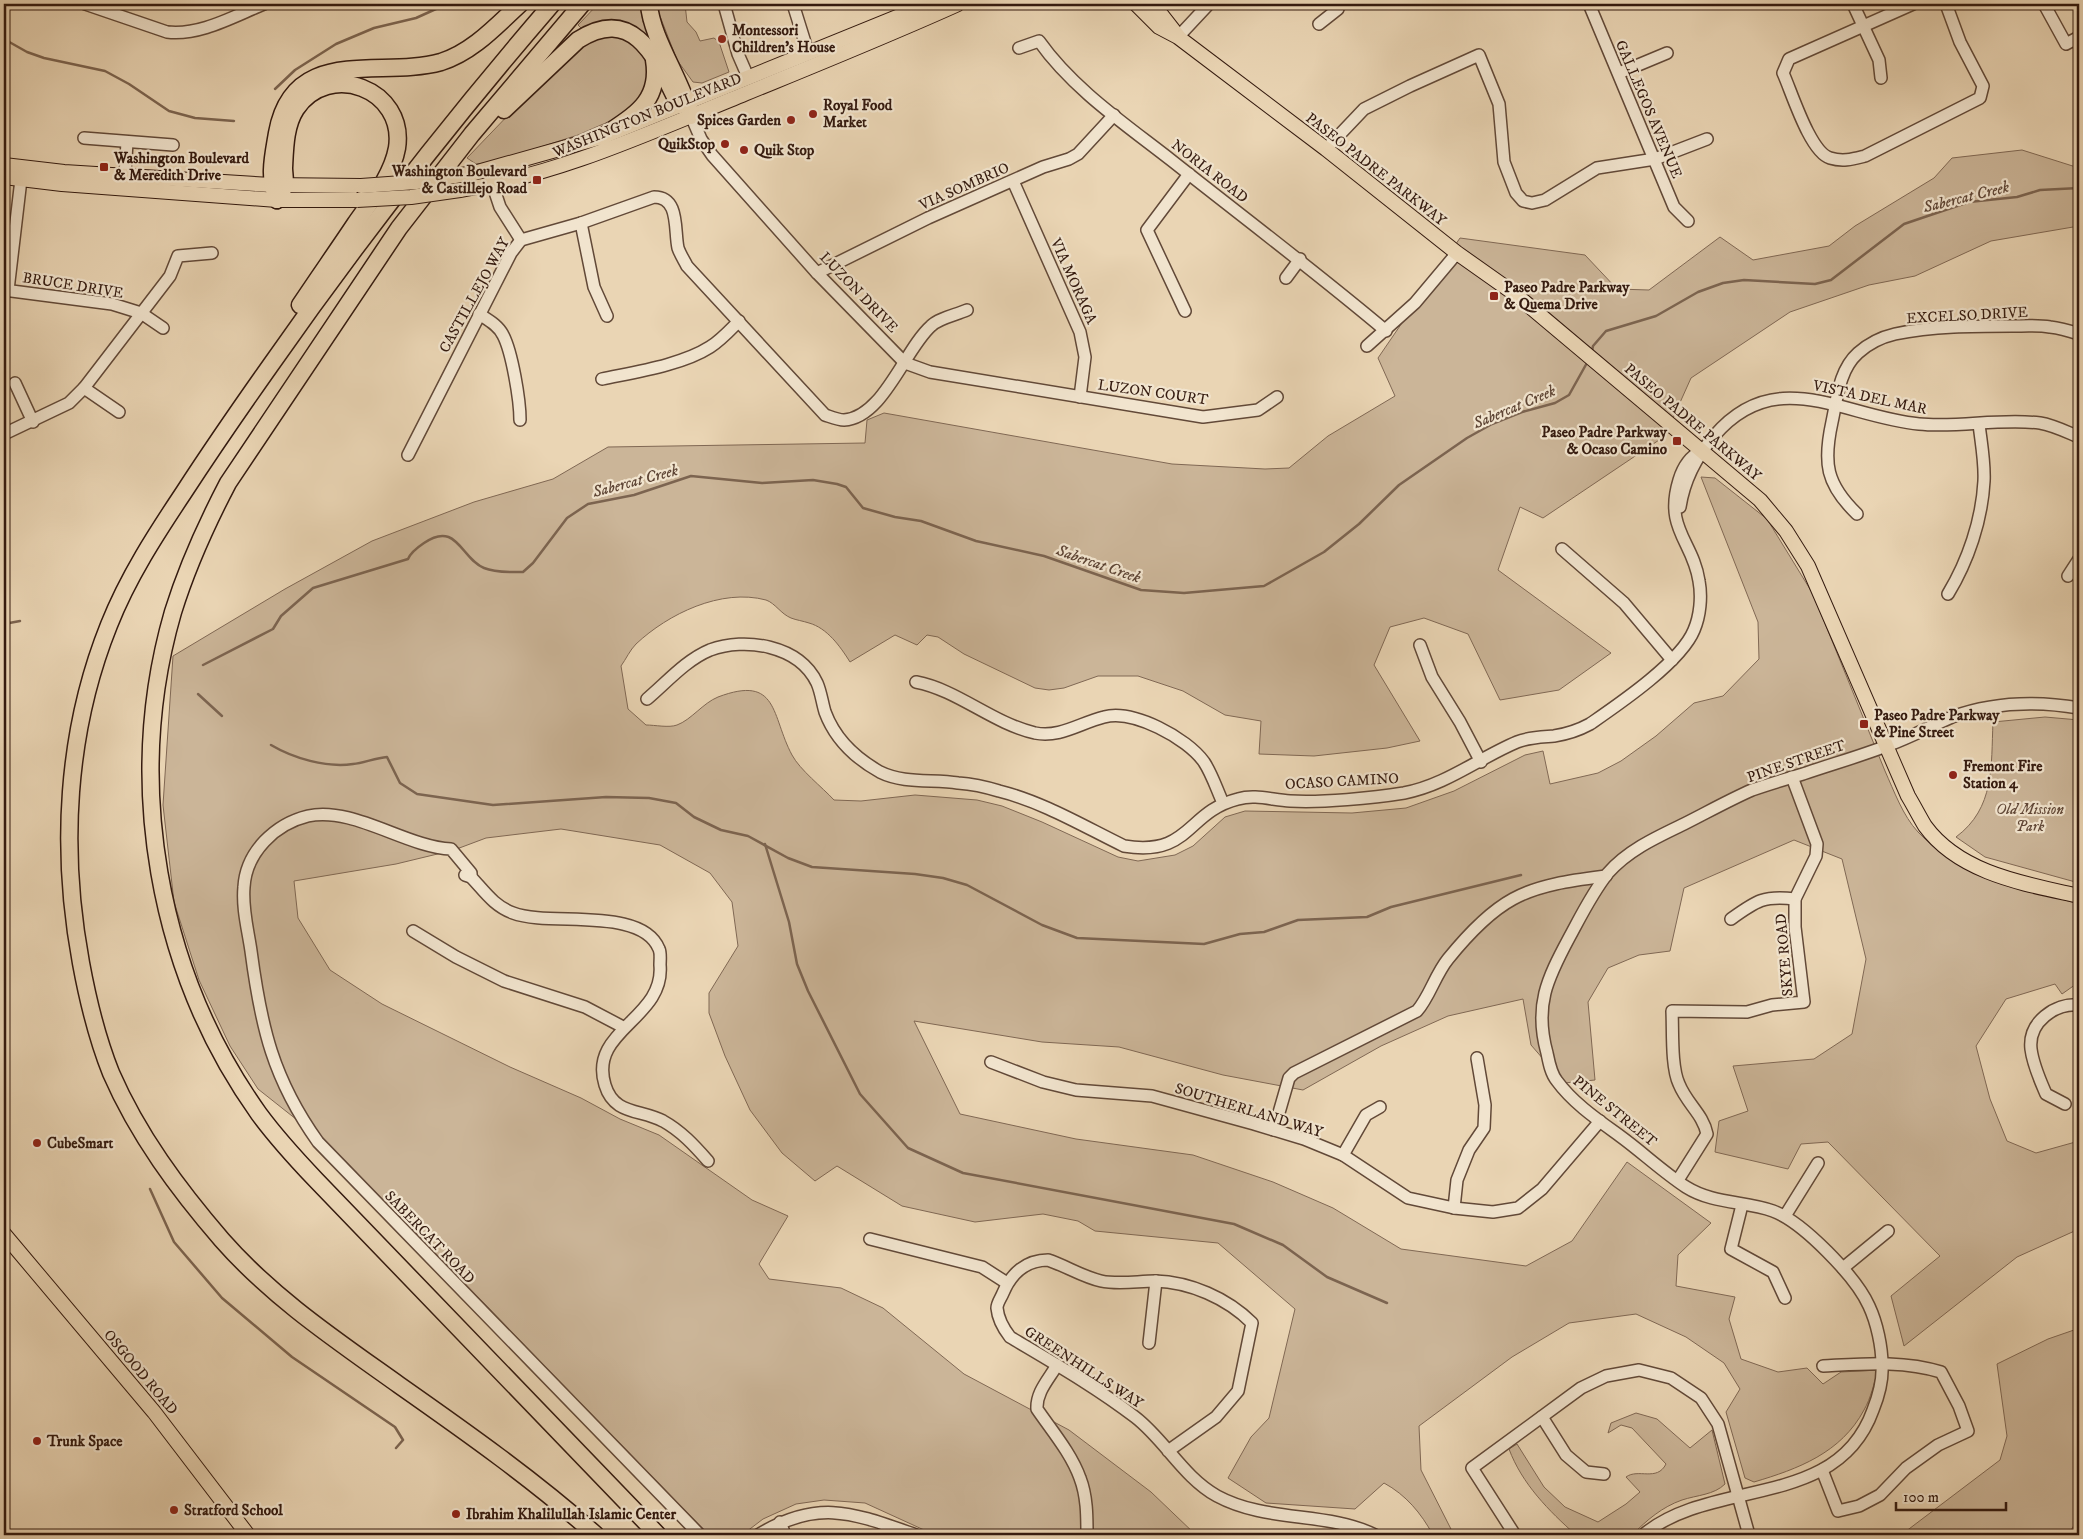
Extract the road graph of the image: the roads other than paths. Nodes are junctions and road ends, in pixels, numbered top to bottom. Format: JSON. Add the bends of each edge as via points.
{"nodes":[{"id":1,"x":264,"y":4,"type":"edge"},
{"id":2,"x":520,"y":4,"type":"edge"},
{"id":3,"x":552,"y":4,"type":"edge"},
{"id":4,"x":582,"y":4,"type":"edge"},
{"id":5,"x":649,"y":4,"type":"edge"},
{"id":6,"x":724,"y":4,"type":"edge"},
{"id":7,"x":794,"y":4,"type":"edge"},
{"id":8,"x":929,"y":4,"type":"edge"},
{"id":9,"x":958,"y":4,"type":"edge"},
{"id":10,"x":1136,"y":4,"type":"edge"},
{"id":11,"x":1153,"y":4,"type":"edge"},
{"id":12,"x":1339,"y":4,"type":"edge"},
{"id":13,"x":1589,"y":4,"type":"edge"},
{"id":14,"x":1854,"y":4,"type":"edge"},
{"id":15,"x":1913,"y":4,"type":"edge"},
{"id":16,"x":1946,"y":4,"type":"edge"},
{"id":17,"x":2044,"y":4,"type":"edge"},
{"id":18,"x":92,"y":5,"type":"edge"},
{"id":19,"x":1207,"y":6,"type":"dead end"},
{"id":20,"x":1319,"y":24,"type":"dead end"},
{"id":21,"x":1864,"y":26,"type":"junction"},
{"id":22,"x":1178,"y":37,"type":"junction"},
{"id":23,"x":2079,"y":37,"type":"edge"},
{"id":24,"x":1019,"y":48,"type":"dead end"},
{"id":25,"x":650,"y":49,"type":"junction"},
{"id":26,"x":808,"y":52,"type":"junction"},
{"id":27,"x":1667,"y":53,"type":"dead end"},
{"id":28,"x":1619,"y":72,"type":"junction"},
{"id":29,"x":748,"y":77,"type":"junction"},
{"id":30,"x":1881,"y":78,"type":"dead end"},
{"id":31,"x":686,"y":108,"type":"junction"},
{"id":32,"x":1114,"y":115,"type":"junction"},
{"id":33,"x":472,"y":134,"type":"junction"},
{"id":34,"x":602,"y":137,"type":"junction"},
{"id":35,"x":84,"y":138,"type":"dead end"},
{"id":36,"x":1707,"y":139,"type":"dead end"},
{"id":37,"x":127,"y":142,"type":"junction"},
{"id":38,"x":173,"y":145,"type":"dead end"},
{"id":39,"x":1326,"y":149,"type":"junction"},
{"id":40,"x":1655,"y":159,"type":"junction"},
{"id":41,"x":4,"y":165,"type":"edge"},
{"id":42,"x":488,"y":170,"type":"junction"},
{"id":43,"x":22,"y":173,"type":"junction"},
{"id":44,"x":1188,"y":174,"type":"junction"},
{"id":45,"x":125,"y":175,"type":"junction"},
{"id":46,"x":4,"y":177,"type":"edge"},
{"id":47,"x":1013,"y":181,"type":"junction"},
{"id":48,"x":491,"y":185,"type":"junction"},
{"id":49,"x":278,"y":190,"type":"junction"},
{"id":50,"x":1688,"y":221,"type":"dead end"},
{"id":51,"x":581,"y":223,"type":"junction"},
{"id":52,"x":521,"y":240,"type":"junction"},
{"id":53,"x":212,"y":253,"type":"dead end"},
{"id":54,"x":1457,"y":253,"type":"junction"},
{"id":55,"x":1300,"y":259,"type":"junction"},
{"id":56,"x":817,"y":273,"type":"junction"},
{"id":57,"x":1286,"y":278,"type":"dead end"},
{"id":58,"x":6,"y":290,"type":"edge"},
{"id":59,"x":966,"y":310,"type":"dead end"},
{"id":60,"x":1186,"y":311,"type":"dead end"},
{"id":61,"x":141,"y":313,"type":"junction"},
{"id":62,"x":480,"y":314,"type":"junction"},
{"id":63,"x":607,"y":316,"type":"dead end"},
{"id":64,"x":739,"y":321,"type":"junction"},
{"id":65,"x":163,"y":328,"type":"dead end"},
{"id":66,"x":1386,"y":330,"type":"junction"},
{"id":67,"x":2079,"y":334,"type":"edge"},
{"id":68,"x":1367,"y":346,"type":"dead end"},
{"id":69,"x":905,"y":363,"type":"junction"},
{"id":70,"x":602,"y":379,"type":"dead end"},
{"id":71,"x":14,"y":383,"type":"dead end"},
{"id":72,"x":84,"y":388,"type":"junction"},
{"id":73,"x":1080,"y":397,"type":"junction"},
{"id":74,"x":1276,"y":397,"type":"dead end"},
{"id":75,"x":1836,"y":405,"type":"junction"},
{"id":76,"x":119,"y":412,"type":"dead end"},
{"id":77,"x":520,"y":420,"type":"dead end"},
{"id":78,"x":33,"y":422,"type":"junction"},
{"id":79,"x":1980,"y":424,"type":"junction"},
{"id":80,"x":4,"y":434,"type":"edge"},
{"id":81,"x":222,"y":435,"type":"junction"},
{"id":82,"x":2079,"y":437,"type":"edge"},
{"id":83,"x":1701,"y":451,"type":"junction"},
{"id":84,"x":408,"y":455,"type":"dead end"},
{"id":85,"x":1858,"y":514,"type":"dead end"},
{"id":86,"x":1562,"y":549,"type":"dead end"},
{"id":87,"x":2079,"y":559,"type":"edge"},
{"id":88,"x":2068,"y":576,"type":"dead end"},
{"id":89,"x":1948,"y":594,"type":"dead end"},
{"id":90,"x":1420,"y":645,"type":"dead end"},
{"id":91,"x":1672,"y":660,"type":"junction"},
{"id":92,"x":916,"y":682,"type":"dead end"},
{"id":93,"x":648,"y":699,"type":"dead end"},
{"id":94,"x":2079,"y":708,"type":"edge"},
{"id":95,"x":1888,"y":746,"type":"junction"},
{"id":96,"x":1480,"y":762,"type":"junction"},
{"id":97,"x":1792,"y":777,"type":"junction"},
{"id":98,"x":1223,"y":803,"type":"junction"},
{"id":99,"x":1606,"y":876,"type":"junction"},
{"id":100,"x":2079,"y":896,"type":"edge"},
{"id":101,"x":1795,"y":898,"type":"junction"},
{"id":102,"x":1731,"y":919,"type":"dead end"},
{"id":103,"x":413,"y":931,"type":"dead end"},
{"id":104,"x":2079,"y":1005,"type":"edge"},
{"id":105,"x":623,"y":1027,"type":"junction"},
{"id":106,"x":1477,"y":1058,"type":"dead end"},
{"id":107,"x":990,"y":1062,"type":"dead end"},
{"id":108,"x":2064,"y":1104,"type":"dead end"},
{"id":109,"x":1380,"y":1107,"type":"dead end"},
{"id":110,"x":1600,"y":1121,"type":"junction"},
{"id":111,"x":1274,"y":1130,"type":"junction"},
{"id":112,"x":1343,"y":1155,"type":"junction"},
{"id":113,"x":708,"y":1161,"type":"dead end"},
{"id":114,"x":1818,"y":1164,"type":"dead end"},
{"id":115,"x":1678,"y":1180,"type":"junction"},
{"id":116,"x":1742,"y":1205,"type":"junction"},
{"id":117,"x":1454,"y":1208,"type":"junction"},
{"id":118,"x":1785,"y":1216,"type":"junction"},
{"id":119,"x":1888,"y":1231,"type":"dead end"},
{"id":120,"x":4,"y":1234,"type":"edge"},
{"id":121,"x":870,"y":1239,"type":"dead end"},
{"id":122,"x":1843,"y":1268,"type":"junction"},
{"id":123,"x":1156,"y":1282,"type":"junction"},
{"id":124,"x":1007,"y":1283,"type":"junction"},
{"id":125,"x":1785,"y":1298,"type":"dead end"},
{"id":126,"x":1149,"y":1343,"type":"dead end"},
{"id":127,"x":1883,"y":1364,"type":"junction"},
{"id":128,"x":1057,"y":1365,"type":"junction"},
{"id":129,"x":1823,"y":1366,"type":"dead end"},
{"id":130,"x":1542,"y":1417,"type":"junction"},
{"id":131,"x":1168,"y":1451,"type":"junction"},
{"id":132,"x":1822,"y":1470,"type":"junction"},
{"id":133,"x":1604,"y":1474,"type":"dead end"},
{"id":134,"x":1740,"y":1496,"type":"junction"},
{"id":135,"x":780,"y":1522,"type":"junction"},
{"id":136,"x":248,"y":1535,"type":"edge"},
{"id":137,"x":596,"y":1535,"type":"edge"},
{"id":138,"x":658,"y":1535,"type":"edge"},
{"id":139,"x":700,"y":1535,"type":"edge"},
{"id":140,"x":758,"y":1535,"type":"edge"},
{"id":141,"x":785,"y":1535,"type":"edge"},
{"id":142,"x":916,"y":1535,"type":"edge"},
{"id":143,"x":1087,"y":1535,"type":"edge"},
{"id":144,"x":1375,"y":1535,"type":"edge"},
{"id":145,"x":1515,"y":1535,"type":"edge"},
{"id":146,"x":1643,"y":1535,"type":"edge"},
{"id":147,"x":1749,"y":1535,"type":"edge"}],
"edges":[{"from":1,"to":18,"type":"street","via":[[181,34]]},
{"from":2,"to":49,"type":"highway","via":[[473,45],[441,62],[340,70],[319,75],[301,85],[291,96],[279,122],[272,161]]},
{"from":3,"to":81,"type":"highway","via":[[427,154],[307,313]]},
{"from":4,"to":33,"type":"highway"},
{"from":5,"to":31,"type":"highway"},
{"from":6,"to":29,"type":"street"},
{"from":7,"to":26,"type":"street"},
{"from":8,"to":26,"type":"main road","name":"WASHINGTON BOULEVARD"},
{"from":9,"to":31,"type":"main road","name":"WASHINGTON BOULEVARD","via":[[897,32]]},
{"from":10,"to":22,"type":"main road","name":"PASEO PADRE PARKWAY","via":[[1159,27]]},
{"from":11,"to":22,"type":"main road","name":"PASEO PADRE PARKWAY"},
{"from":12,"to":20,"type":"street","via":[[1338,9]]},
{"from":13,"to":28,"type":"street","name":"GALLEGOS AVENUE"},
{"from":14,"to":21,"type":"street"},
{"from":15,"to":21,"type":"street"},
{"from":16,"to":21,"type":"street","via":[[1960,42],[1983,86],[1980,98],[1865,156],[1846,161],[1828,158],[1814,145],[1783,73],[1789,59]]},
{"from":17,"to":23,"type":"street","via":[[2066,44]]},
{"from":19,"to":22,"type":"street"},
{"from":21,"to":30,"type":"street","via":[[1879,60]]},
{"from":22,"to":39,"type":"main road","name":"PASEO PADRE PARKWAY"},
{"from":24,"to":32,"type":"street","name":"NORIA ROAD","via":[[1039,41],[1056,65]]},
{"from":25,"to":31,"type":"highway"},
{"from":25,"to":33,"type":"highway","via":[[635,36],[615,29],[588,33],[567,49],[501,114]]},
{"from":25,"to":34,"type":"highway","via":[[656,72],[648,100],[640,110]]},
{"from":26,"to":29,"type":"main road","name":"WASHINGTON BOULEVARD"},
{"from":27,"to":28,"type":"street"},
{"from":28,"to":40,"type":"street","name":"GALLEGOS AVENUE"},
{"from":29,"to":31,"type":"main road","name":"WASHINGTON BOULEVARD"},
{"from":31,"to":34,"type":"main road","name":"WASHINGTON BOULEVARD"},
{"from":31,"to":48,"type":"main road","name":"WASHINGTON BOULEVARD","via":[[567,165]]},
{"from":31,"to":56,"type":"street","name":"LUZON DRIVE","via":[[712,155]]},
{"from":32,"to":44,"type":"street","name":"NORIA ROAD"},
{"from":32,"to":47,"type":"street","name":"VIA SOMBRIO","via":[[1078,154]]},
{"from":33,"to":138,"type":"highway","via":[[399,228],[252,445],[206,525],[173,612],[155,706],[151,793],[157,857],[174,939],[197,1001],[217,1044],[259,1114],[316,1180]]},
{"from":34,"to":42,"type":"main road","name":"WASHINGTON BOULEVARD"},
{"from":35,"to":37,"type":"street"},
{"from":36,"to":40,"type":"street"},
{"from":37,"to":38,"type":"street"},
{"from":37,"to":45,"type":"street"},
{"from":39,"to":40,"type":"street","via":[[1364,109],[1479,56],[1499,104],[1504,162],[1516,193],[1524,200],[1532,203],[1545,200],[1597,168]]},
{"from":39,"to":54,"type":"main road","name":"PASEO PADRE PARKWAY"},
{"from":40,"to":50,"type":"street","name":"GALLEGOS AVENUE","via":[[1674,208]]},
{"from":41,"to":43,"type":"main road","name":"WASHINGTON BOULEVARD"},
{"from":42,"to":48,"type":"street"},
{"from":42,"to":49,"type":"main road","name":"WASHINGTON BOULEVARD","bridge":true,"via":[[416,182]]},
{"from":43,"to":45,"type":"main road","name":"WASHINGTON BOULEVARD"},
{"from":43,"to":46,"type":"main road","name":"WASHINGTON BOULEVARD"},
{"from":43,"to":49,"type":"main road","name":"WASHINGTON BOULEVARD"},
{"from":43,"to":58,"type":"street"},
{"from":44,"to":55,"type":"street","name":"NORIA ROAD"},
{"from":44,"to":60,"type":"street","via":[[1147,230]]},
{"from":45,"to":49,"type":"main road","name":"WASHINGTON BOULEVARD"},
{"from":47,"to":56,"type":"street","name":"VIA SOMBRIO","via":[[928,218]]},
{"from":47,"to":73,"type":"street","name":"VIA MORAGA","via":[[1080,332],[1085,357]]},
{"from":48,"to":49,"type":"main road","name":"WASHINGTON BOULEVARD","bridge":true,"via":[[411,197],[357,200]]},
{"from":48,"to":52,"type":"street","via":[[500,207]]},
{"from":49,"to":81,"type":"highway","via":[[289,124],[306,98],[325,87],[345,83],[368,89],[385,102],[397,134],[389,174],[281,333]]},
{"from":51,"to":52,"type":"street","name":"CASTILLEJO WAY"},
{"from":51,"to":63,"type":"street","via":[[594,287]]},
{"from":51,"to":64,"type":"street","name":"CASTILLEJO WAY","via":[[654,196],[665,199],[671,206],[678,247],[687,266]]},
{"from":52,"to":62,"type":"street","name":"CASTILLEJO WAY"},
{"from":53,"to":61,"type":"street","via":[[178,256],[170,276]]},
{"from":54,"to":66,"type":"street","via":[[1415,303]]},
{"from":54,"to":83,"type":"main road","name":"PASEO PADRE PARKWAY","via":[[1515,294]]},
{"from":55,"to":57,"type":"street"},
{"from":55,"to":66,"type":"street","name":"NORIA ROAD"},
{"from":56,"to":69,"type":"street","name":"LUZON DRIVE"},
{"from":58,"to":61,"type":"street","name":"BRUCE DRIVE","via":[[112,304]]},
{"from":59,"to":69,"type":"street","via":[[932,324],[913,346]]},
{"from":61,"to":65,"type":"street","name":"BRUCE DRIVE"},
{"from":61,"to":72,"type":"street"},
{"from":62,"to":77,"type":"street","via":[[503,334],[520,402]]},
{"from":62,"to":84,"type":"street","name":"CASTILLEJO WAY"},
{"from":64,"to":69,"type":"street","name":"CASTILLEJO WAY","via":[[826,416],[842,420],[858,416],[877,400]]},
{"from":64,"to":70,"type":"street","via":[[700,353]]},
{"from":66,"to":68,"type":"street"},
{"from":67,"to":75,"type":"street","name":"EXCELSO DRIVE","via":[[2049,327],[1987,326],[1894,334],[1875,341],[1847,366]]},
{"from":69,"to":73,"type":"street","name":"LUZON DRIVE","via":[[930,372]]},
{"from":71,"to":78,"type":"street"},
{"from":72,"to":76,"type":"street"},
{"from":72,"to":78,"type":"street","via":[[69,403]]},
{"from":73,"to":74,"type":"street","name":"LUZON COURT","via":[[1203,417],[1258,410]]},
{"from":75,"to":79,"type":"street","name":"VISTA DEL MAR","via":[[1917,424]]},
{"from":75,"to":83,"type":"street","name":"VISTA DEL MAR","via":[[1798,397],[1763,400],[1722,426]]},
{"from":75,"to":85,"type":"street","name":"EXCELSO DRIVE","via":[[1826,450],[1830,478],[1841,499]]},
{"from":78,"to":80,"type":"street"},
{"from":79,"to":82,"type":"street","name":"VISTA DEL MAR","via":[[2042,424]]},
{"from":79,"to":89,"type":"street","via":[[1984,481],[1978,519],[1962,570]]},
{"from":81,"to":137,"type":"highway","via":[[136,567],[110,623],[92,675],[81,724],[68,823],[68,876],[74,926],[99,1038],[125,1102],[152,1150],[171,1178],[252,1271],[313,1324],[481,1443]]},
{"from":83,"to":91,"type":"street","name":"OCASO CAMINO","via":[[1686,464],[1676,490],[1674,511],[1695,567],[1700,601],[1694,630]]},
{"from":83,"to":95,"type":"main road","name":"PASEO PADRE PARKWAY","via":[[1760,500],[1786,531],[1808,566]]},
{"from":86,"to":91,"type":"street","via":[[1624,604]]},
{"from":87,"to":88,"type":"street"},
{"from":90,"to":96,"type":"street","via":[[1432,677]]},
{"from":91,"to":96,"type":"street","name":"OCASO CAMINO","via":[[1590,724],[1573,732],[1519,741]]},
{"from":92,"to":98,"type":"street","via":[[934,685],[971,706],[1035,733],[1054,734],[1105,716],[1137,719],[1157,727],[1197,754],[1205,763]]},
{"from":93,"to":98,"type":"street","name":"OCASO CAMINO","via":[[691,661],[710,650],[737,644],[767,646],[803,664],[816,682],[836,734],[854,756],[881,772],[1015,795],[1037,802],[1124,846],[1139,848],[1173,842]]},
{"from":94,"to":95,"type":"street","name":"PINE STREET","via":[[2051,703],[2020,703],[1982,708]]},
{"from":95,"to":97,"type":"street","name":"PINE STREET"},
{"from":95,"to":100,"type":"main road","name":"PASEO PADRE PARKWAY","via":[[1908,796],[1926,827],[1951,851],[1980,868],[2019,882]]},
{"from":96,"to":98,"type":"street","name":"OCASO CAMINO","via":[[1446,779],[1403,793],[1291,801],[1252,796]]},
{"from":97,"to":99,"type":"street","name":"PINE STREET","via":[[1750,791],[1656,838],[1627,855]]},
{"from":97,"to":101,"type":"street","name":"SKYE ROAD","via":[[1817,844],[1816,856]]},
{"from":99,"to":110,"type":"street","name":"PINE STREET","via":[[1553,968],[1543,994],[1540,1021],[1553,1078]]},
{"from":99,"to":111,"type":"street","via":[[1530,892],[1513,899],[1493,914],[1448,959],[1417,1012],[1294,1073]]},
{"from":101,"to":102,"type":"street","via":[[1775,896],[1754,903]]},
{"from":101,"to":115,"type":"street","name":"SKYE ROAD","via":[[1795,927],[1804,1002],[1747,1012],[1672,1011],[1678,1082],[1688,1102],[1704,1120],[1707,1134]]},
{"from":103,"to":105,"type":"street","via":[[504,981],[585,1007]]},
{"from":104,"to":108,"type":"street","via":[[2061,1006],[2049,1012],[2039,1021],[2033,1034],[2031,1048],[2046,1094]]},
{"from":105,"to":113,"type":"street","via":[[604,1056],[602,1075],[606,1088],[625,1110],[662,1121],[688,1138]]},
{"from":105,"to":139,"type":"street","name":"SABERCAT ROAD","via":[[649,1003],[658,989],[661,973],[659,949],[646,934],[622,923],[515,914],[496,906],[471,877],[466,876],[449,849],[349,819],[310,816],[294,820],[264,841],[253,856],[247,870],[244,901],[256,991],[268,1045],[302,1120],[337,1163]]},
{"from":106,"to":117,"type":"street","via":[[1485,1105],[1484,1128],[1469,1150],[1457,1180]]},
{"from":107,"to":111,"type":"street","name":"SOUTHERLAND WAY","via":[[1043,1082],[1076,1090],[1152,1096]]},
{"from":109,"to":112,"type":"street","via":[[1366,1115]]},
{"from":110,"to":115,"type":"street","name":"PINE STREET"},
{"from":110,"to":117,"type":"street","name":"SOUTHERLAND WAY","via":[[1542,1189],[1518,1208],[1493,1212]]},
{"from":111,"to":112,"type":"street","name":"SOUTHERLAND WAY"},
{"from":112,"to":117,"type":"street","name":"SOUTHERLAND WAY","via":[[1408,1198]]},
{"from":114,"to":118,"type":"street"},
{"from":115,"to":116,"type":"street","name":"PINE STREET","via":[[1711,1199]]},
{"from":116,"to":118,"type":"street","name":"PINE STREET"},
{"from":116,"to":125,"type":"street","via":[[1731,1249],[1773,1272]]},
{"from":118,"to":122,"type":"street","name":"PINE STREET"},
{"from":119,"to":122,"type":"street"},
{"from":120,"to":136,"type":"main road","name":"OSGOOD ROAD","via":[[154,1412]]},
{"from":121,"to":124,"type":"street","via":[[982,1267]]},
{"from":122,"to":127,"type":"street","name":"PINE STREET","via":[[1869,1306]]},
{"from":123,"to":124,"type":"street","via":[[1101,1281],[1062,1264],[1039,1260],[1020,1268]]},
{"from":123,"to":126,"type":"street"},
{"from":123,"to":131,"type":"street","via":[[1208,1294],[1236,1308],[1252,1323],[1238,1391],[1216,1417]]},
{"from":124,"to":128,"type":"street","name":"GREENHILLS WAY","via":[[997,1306],[1001,1325],[1010,1336]]},
{"from":127,"to":129,"type":"street"},
{"from":127,"to":132,"type":"street","name":"PINE STREET","via":[[1880,1391],[1868,1424],[1841,1457]]},
{"from":127,"to":132,"type":"street","via":[[1922,1366],[1941,1372],[1968,1431],[1938,1445],[1906,1468],[1880,1495],[1859,1506],[1838,1511]]},
{"from":128,"to":131,"type":"street","name":"GREENHILLS WAY","via":[[1136,1418]]},
{"from":128,"to":143,"type":"street","via":[[1041,1391],[1037,1409],[1080,1478],[1086,1505]]},
{"from":130,"to":133,"type":"street","via":[[1566,1455],[1586,1472]]},
{"from":130,"to":134,"type":"street","via":[[1582,1388],[1606,1376],[1638,1370],[1671,1378],[1701,1398],[1718,1424]]},
{"from":130,"to":145,"type":"street","via":[[1472,1468]]},
{"from":131,"to":144,"type":"street","name":"GREENHILLS WAY","via":[[1191,1477],[1232,1503],[1260,1512],[1344,1524]]},
{"from":132,"to":134,"type":"street","name":"PINE STREET","via":[[1782,1486]]},
{"from":134,"to":146,"type":"street","name":"PINE STREET","via":[[1685,1510],[1653,1526]]},
{"from":134,"to":147,"type":"street"},
{"from":135,"to":140,"type":"street"},
{"from":135,"to":141,"type":"street"},
{"from":135,"to":142,"type":"street","via":[[820,1511],[860,1515]]}]}
